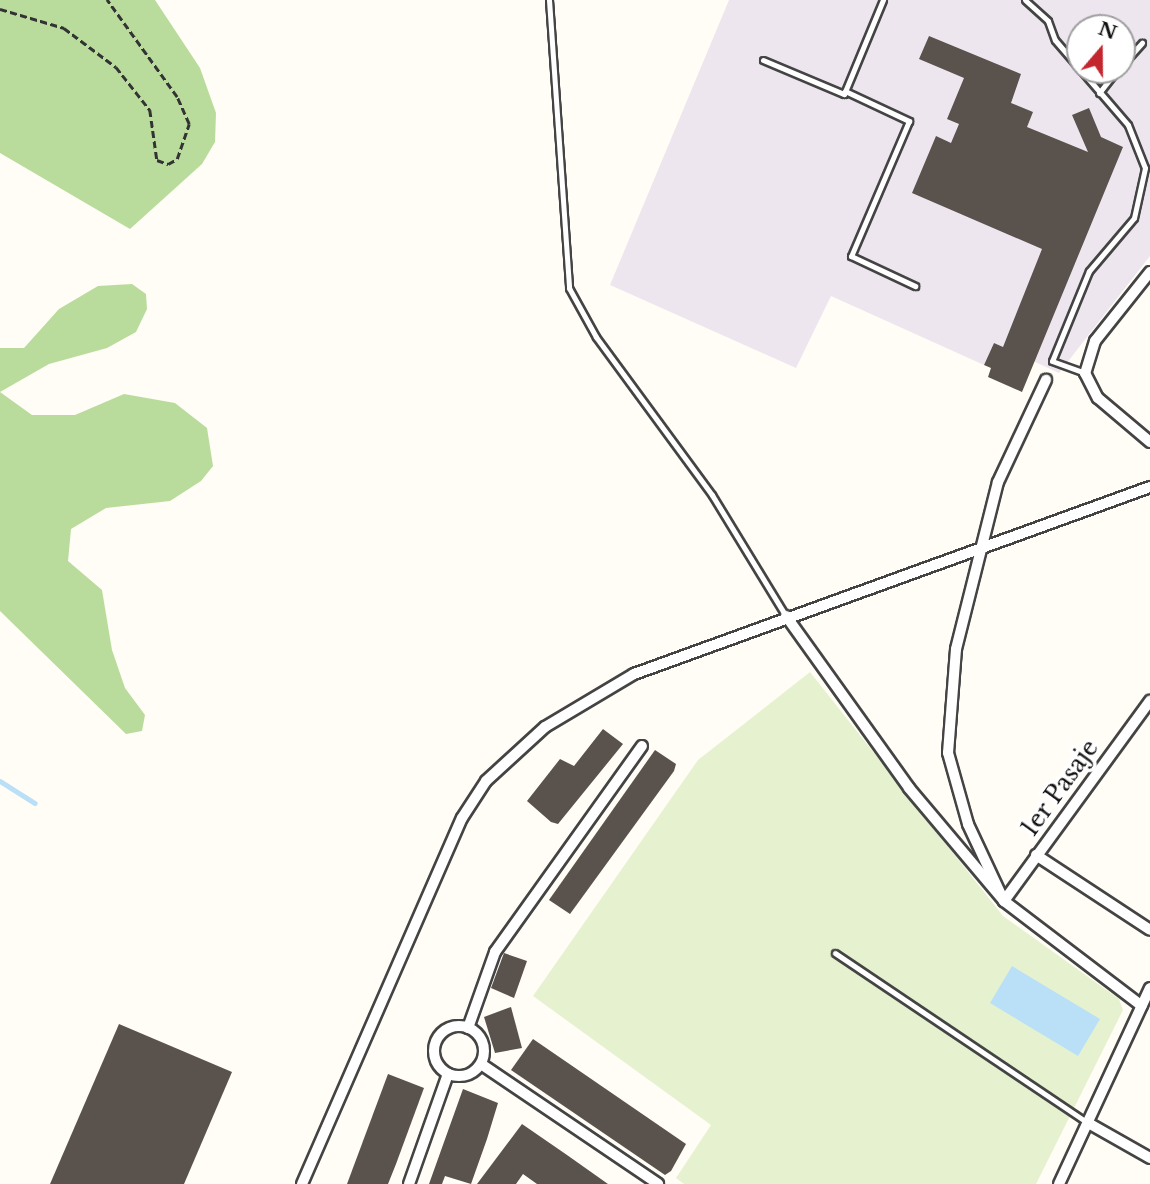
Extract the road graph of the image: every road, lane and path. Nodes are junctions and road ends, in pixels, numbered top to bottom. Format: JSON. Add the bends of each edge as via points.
{"nodes":[{"id":1,"x":107,"y":0,"type":"edge"},
{"id":2,"x":549,"y":0,"type":"edge"},
{"id":3,"x":883,"y":0,"type":"edge"},
{"id":4,"x":1025,"y":0,"type":"edge"},
{"id":5,"x":0,"y":9,"type":"edge"},
{"id":6,"x":1142,"y":43,"type":"dead end"},
{"id":7,"x":1136,"y":50,"type":"edge"},
{"id":8,"x":763,"y":60,"type":"dead end"},
{"id":9,"x":1105,"y":84,"type":"edge"},
{"id":10,"x":845,"y":91,"type":"junction"},
{"id":11,"x":1098,"y":93,"type":"junction"},
{"id":12,"x":1150,"y":272,"type":"edge"},
{"id":13,"x":915,"y":286,"type":"dead end"},
{"id":14,"x":1085,"y":373,"type":"junction"},
{"id":15,"x":1046,"y":380,"type":"dead end"},
{"id":16,"x":1150,"y":442,"type":"edge"},
{"id":17,"x":1150,"y":487,"type":"edge"},
{"id":18,"x":981,"y":546,"type":"junction"},
{"id":19,"x":786,"y":616,"type":"junction"},
{"id":20,"x":1150,"y":701,"type":"edge"},
{"id":21,"x":642,"y":746,"type":"dead end"},
{"id":22,"x":1036,"y":855,"type":"junction"},
{"id":23,"x":1004,"y":901,"type":"junction"},
{"id":24,"x":1150,"y":930,"type":"edge"},
{"id":25,"x":835,"y":953,"type":"dead end"},
{"id":26,"x":1150,"y":988,"type":"edge"},
{"id":27,"x":1142,"y":1006,"type":"junction"},
{"id":28,"x":468,"y":1028,"type":"junction"},
{"id":29,"x":481,"y":1064,"type":"junction"},
{"id":30,"x":448,"y":1074,"type":"junction"},
{"id":31,"x":1090,"y":1124,"type":"junction"},
{"id":32,"x":1150,"y":1158,"type":"edge"},
{"id":33,"x":302,"y":1184,"type":"edge"},
{"id":34,"x":409,"y":1184,"type":"edge"},
{"id":35,"x":658,"y":1184,"type":"edge"},
{"id":36,"x":1059,"y":1184,"type":"edge"}],
"edges":[{"from":1,"to":5,"type":"path","via":[[177,97],[189,124],[177,159],[168,164],[157,160],[150,110],[116,67],[64,28]]},
{"from":2,"to":19,"type":"lane","via":[[569,288],[596,337],[719,506]]},
{"from":3,"to":10,"type":"lane"},
{"from":4,"to":11,"type":"lane","via":[[1048,21],[1055,40]]},
{"from":6,"to":7,"type":"lane"},
{"from":8,"to":10,"type":"lane"},
{"from":9,"to":11,"type":"lane"},
{"from":10,"to":13,"type":"lane","via":[[909,121],[850,256]]},
{"from":11,"to":14,"type":"lane","via":[[1133,133],[1145,180],[1134,218],[1089,271],[1052,361]]},
{"from":12,"to":14,"type":"street","via":[[1095,341]]},
{"from":14,"to":16,"type":"street","via":[[1098,398]]},
{"from":15,"to":18,"type":"street","via":[[998,482]]},
{"from":17,"to":18,"type":"street"},
{"from":18,"to":19,"type":"street"},
{"from":18,"to":23,"type":"street","via":[[956,649],[948,753],[968,824]]},
{"from":19,"to":23,"type":"street","via":[[909,788]]},
{"from":19,"to":33,"type":"street","via":[[634,674],[545,727],[486,781],[444,853]]},
{"from":20,"to":22,"type":"street","name":"1er Pasaje"},
{"from":21,"to":28,"type":"street","via":[[495,952]]},
{"from":22,"to":23,"type":"street","name":"1er Pasaje"},
{"from":22,"to":24,"type":"street"},
{"from":23,"to":27,"type":"street"},
{"from":25,"to":31,"type":"lane"},
{"from":26,"to":27,"type":"street"},
{"from":27,"to":31,"type":"street"},
{"from":28,"to":29,"type":"street","via":[[483,1047]]},
{"from":28,"to":30,"type":"street","via":[[443,1031],[434,1046],[436,1062]]},
{"from":29,"to":30,"type":"street","via":[[470,1074]]},
{"from":29,"to":35,"type":"street"},
{"from":30,"to":34,"type":"street"},
{"from":31,"to":32,"type":"street"},
{"from":31,"to":36,"type":"street"}]}
